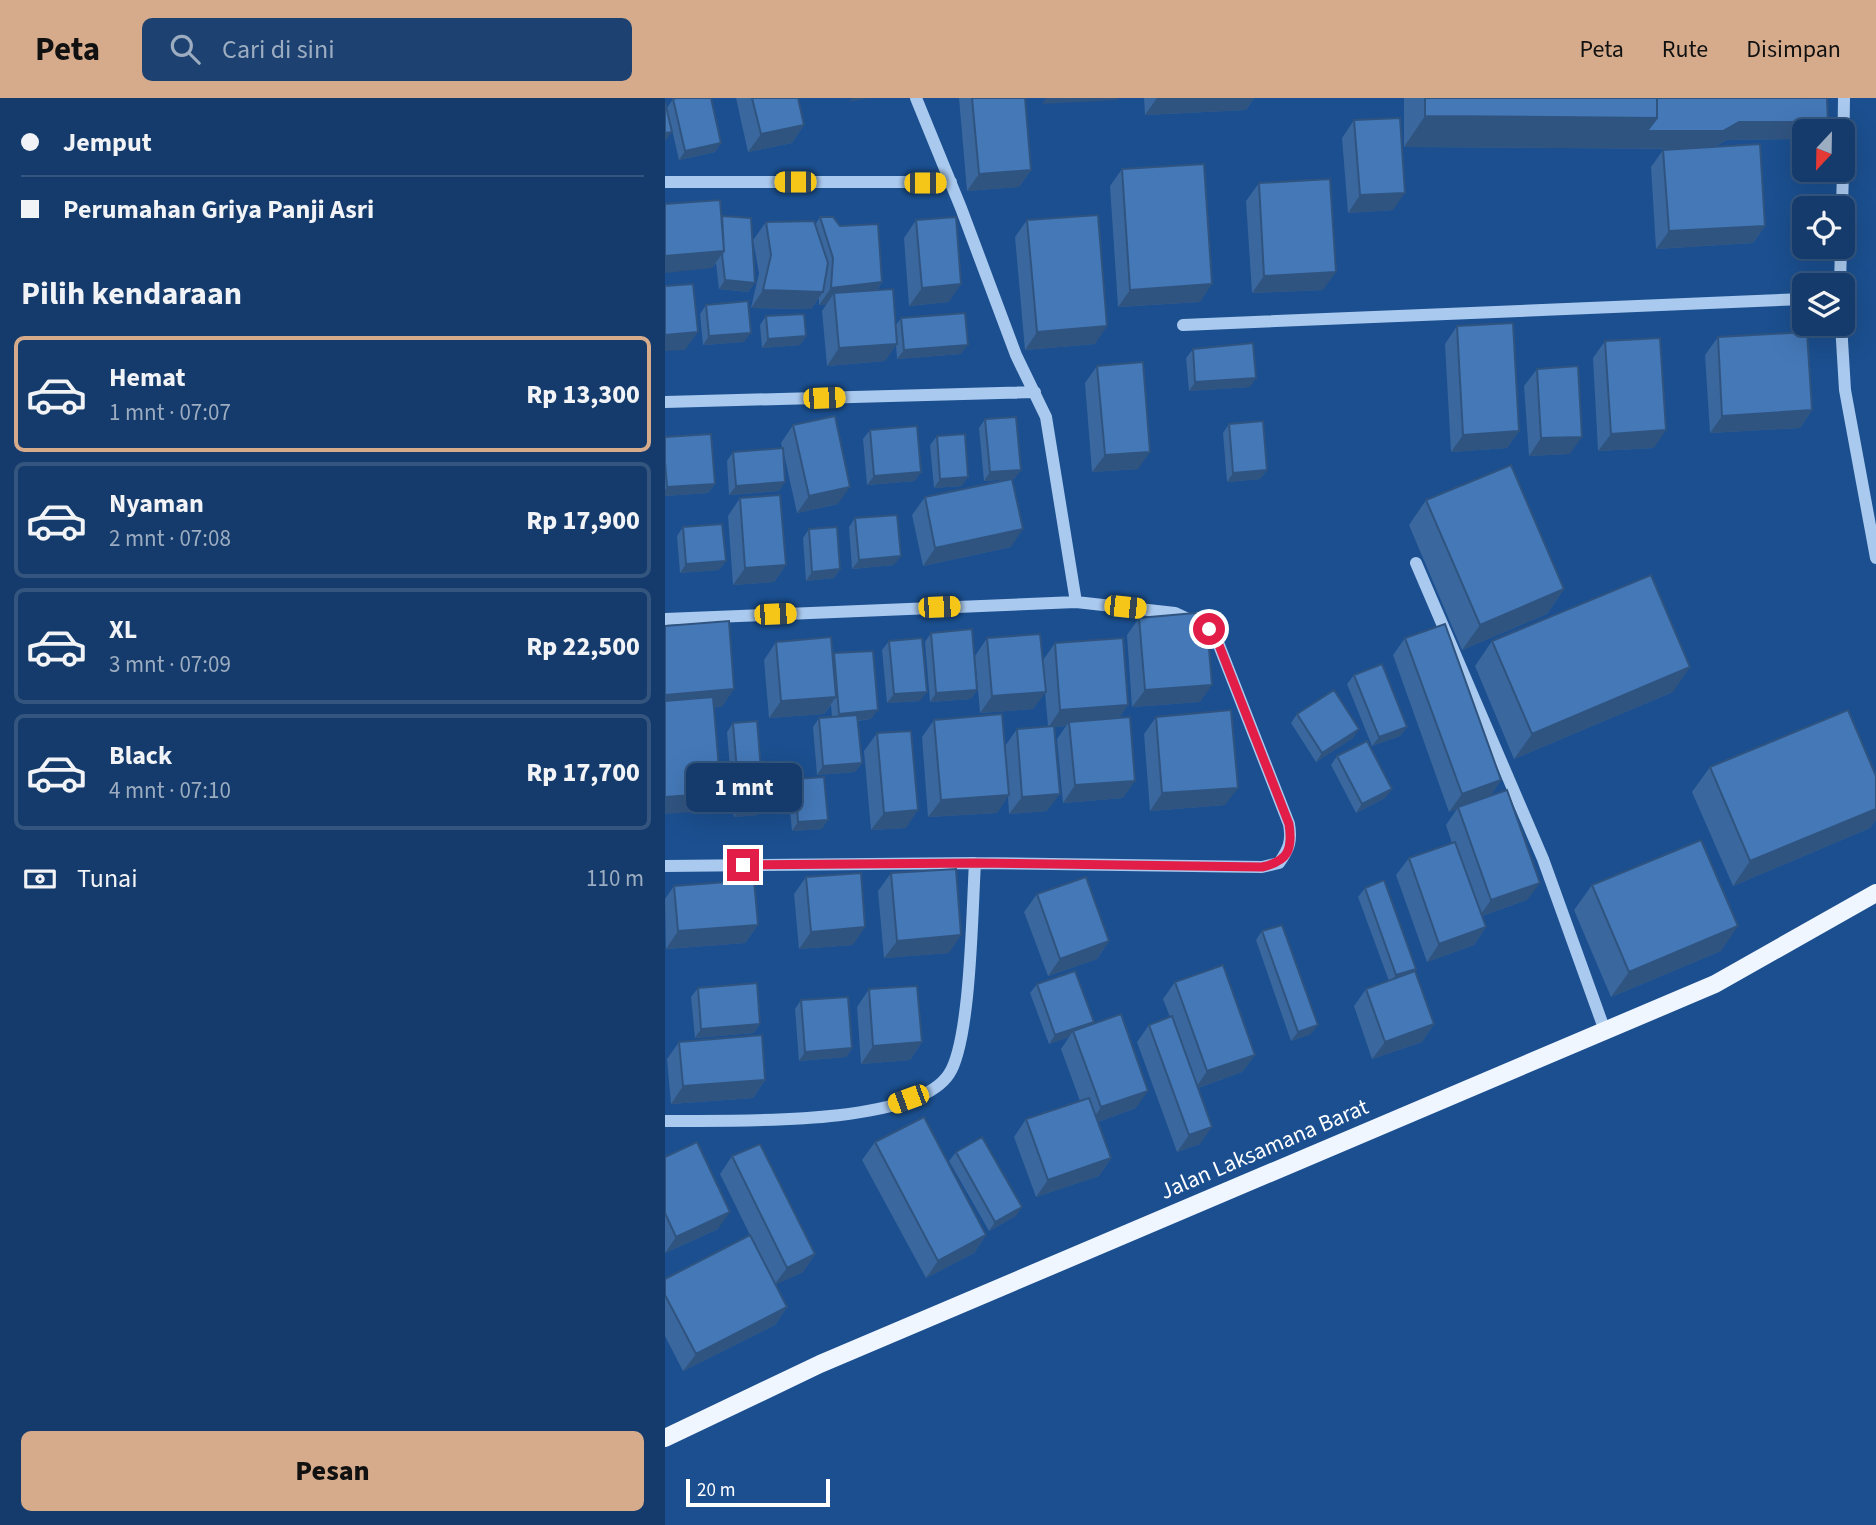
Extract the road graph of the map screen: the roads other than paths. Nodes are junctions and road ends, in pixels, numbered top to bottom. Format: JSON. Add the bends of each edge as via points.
{"nodes":[{"id":1,"x":916,"y":98,"type":"edge"},
{"id":2,"x":1844,"y":98,"type":"edge"},
{"id":3,"x":1844,"y":119,"type":"edge"},
{"id":4,"x":665,"y":182,"type":"edge"},
{"id":5,"x":951,"y":183,"type":"junction"},
{"id":6,"x":1792,"y":300,"type":"edge"},
{"id":7,"x":1183,"y":325,"type":"dead end"},
{"id":8,"x":1842,"y":336,"type":"edge"},
{"id":9,"x":1035,"y":392,"type":"junction"},
{"id":10,"x":665,"y":402,"type":"edge"},
{"id":11,"x":1876,"y":558,"type":"edge"},
{"id":12,"x":1416,"y":563,"type":"dead end"},
{"id":13,"x":1076,"y":602,"type":"junction"},
{"id":14,"x":665,"y":619,"type":"edge"},
{"id":15,"x":975,"y":863,"type":"junction"},
{"id":16,"x":665,"y":866,"type":"edge"},
{"id":17,"x":1876,"y":892,"type":"edge"},
{"id":18,"x":1605,"y":1031,"type":"junction"},
{"id":19,"x":665,"y":1121,"type":"edge"},
{"id":20,"x":665,"y":1438,"type":"edge"}],
"edges":[{"from":1,"to":5,"type":"street"},
{"from":2,"to":3,"type":"street"},
{"from":4,"to":5,"type":"street"},
{"from":5,"to":9,"type":"street","via":[[1016,355]]},
{"from":6,"to":7,"type":"street"},
{"from":8,"to":11,"type":"street","via":[[1845,390]]},
{"from":9,"to":10,"type":"street"},
{"from":9,"to":13,"type":"street","via":[[1046,417]]},
{"from":12,"to":18,"type":"street","via":[[1543,859]]},
{"from":13,"to":14,"type":"street"},
{"from":13,"to":15,"type":"street","via":[[1175,613],[1209,629],[1289,824],[1289,850],[1279,863],[1262,867]]},
{"from":15,"to":16,"type":"street"},
{"from":15,"to":19,"type":"street","via":[[963,1040],[949,1075],[927,1092],[870,1112],[817,1119]]},
{"from":17,"to":18,"type":"main road","name":"Jalan Laksamana Barat","via":[[1715,985]]},
{"from":18,"to":20,"type":"main road","name":"Jalan Laksamana Barat","via":[[833,1359]]}]}
